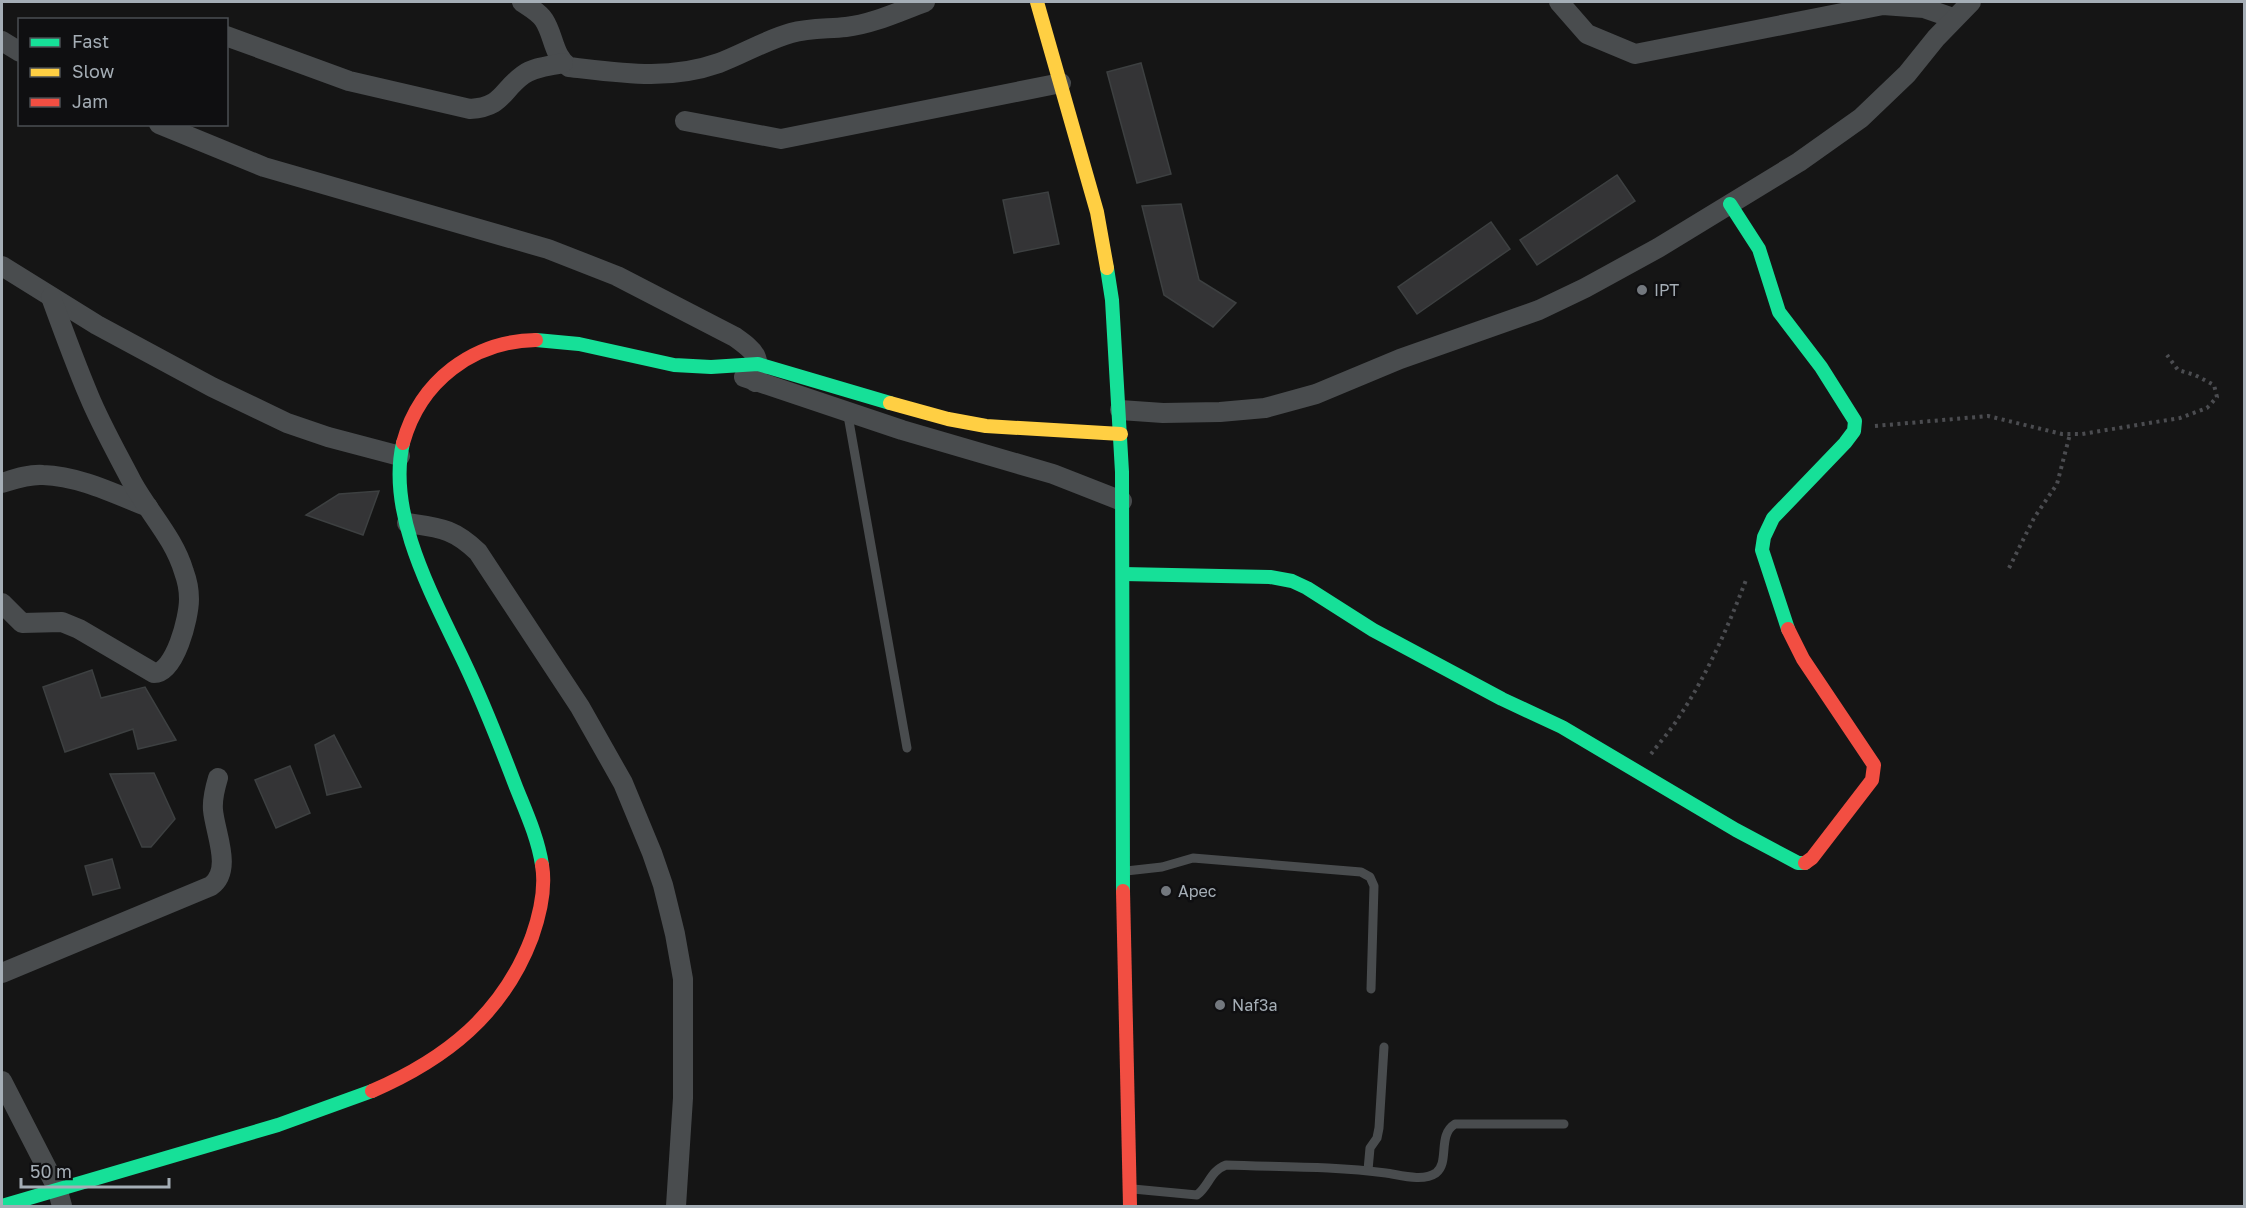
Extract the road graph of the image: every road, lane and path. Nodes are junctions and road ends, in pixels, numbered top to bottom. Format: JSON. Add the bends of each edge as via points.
{"nodes":[{"id":1,"x":522,"y":2,"type":"edge"},
{"id":2,"x":925,"y":2,"type":"edge"},
{"id":3,"x":1037,"y":2,"type":"edge"},
{"id":4,"x":1559,"y":2,"type":"edge"},
{"id":5,"x":1971,"y":2,"type":"edge"},
{"id":6,"x":1953,"y":18,"type":"junction"},
{"id":7,"x":228,"y":37,"type":"edge"},
{"id":8,"x":2,"y":41,"type":"edge"},
{"id":9,"x":18,"y":51,"type":"edge"},
{"id":10,"x":563,"y":63,"type":"junction"},
{"id":11,"x":1060,"y":83,"type":"junction"},
{"id":12,"x":685,"y":121,"type":"dead end"},
{"id":13,"x":164,"y":126,"type":"edge"},
{"id":14,"x":1730,"y":204,"type":"junction"},
{"id":15,"x":2,"y":266,"type":"edge"},
{"id":16,"x":51,"y":297,"type":"junction"},
{"id":17,"x":2167,"y":355,"type":"dead end"},
{"id":18,"x":720,"y":366,"type":"joint"},
{"id":19,"x":757,"y":373,"type":"junction"},
{"id":20,"x":846,"y":389,"type":"junction"},
{"id":21,"x":908,"y":407,"type":"junction"},
{"id":22,"x":1120,"y":410,"type":"junction"},
{"id":23,"x":847,"y":412,"type":"junction"},
{"id":24,"x":1854,"y":425,"type":"junction"},
{"id":25,"x":902,"y":430,"type":"junction"},
{"id":26,"x":1121,"y":434,"type":"junction"},
{"id":27,"x":2070,"y":434,"type":"junction"},
{"id":28,"x":400,"y":456,"type":"junction"},
{"id":29,"x":2,"y":483,"type":"edge"},
{"id":30,"x":1122,"y":501,"type":"junction"},
{"id":31,"x":148,"y":507,"type":"junction"},
{"id":32,"x":407,"y":523,"type":"junction"},
{"id":33,"x":1762,"y":550,"type":"junction"},
{"id":34,"x":2009,"y":568,"type":"dead end"},
{"id":35,"x":1123,"y":574,"type":"junction"},
{"id":36,"x":2,"y":603,"type":"edge"},
{"id":37,"x":907,"y":748,"type":"dead end"},
{"id":38,"x":1638,"y":771,"type":"junction"},
{"id":39,"x":218,"y":778,"type":"dead end"},
{"id":40,"x":1124,"y":872,"type":"junction"},
{"id":41,"x":2,"y":974,"type":"edge"},
{"id":42,"x":1371,"y":988,"type":"dead end"},
{"id":43,"x":1384,"y":1047,"type":"dead end"},
{"id":44,"x":2,"y":1081,"type":"edge"},
{"id":45,"x":1564,"y":1124,"type":"dead end"},
{"id":46,"x":1368,"y":1170,"type":"junction"},
{"id":47,"x":1131,"y":1189,"type":"junction"},
{"id":48,"x":60,"y":1197,"type":"edge"},
{"id":49,"x":2,"y":1206,"type":"edge"},
{"id":50,"x":676,"y":1206,"type":"edge"},
{"id":51,"x":1130,"y":1206,"type":"edge"}],
"edges":[{"from":1,"to":10,"type":"street","via":[[545,22]]},
{"from":2,"to":10,"type":"street","via":[[848,27],[790,33],[720,63],[671,75],[569,67]]},
{"from":3,"to":11,"type":"street"},
{"from":4,"to":6,"type":"street","via":[[1587,34],[1635,54],[1883,5],[1924,8]]},
{"from":5,"to":6,"type":"street"},
{"from":6,"to":14,"type":"street","via":[[1907,74],[1861,118]]},
{"from":7,"to":10,"type":"street","via":[[348,81],[470,109],[494,103],[525,73]]},
{"from":8,"to":9,"type":"street"},
{"from":11,"to":12,"type":"street","via":[[781,139]]},
{"from":11,"to":22,"type":"street","via":[[1099,221],[1112,300]]},
{"from":13,"to":19,"type":"street","via":[[264,167],[504,235],[617,276],[735,337],[751,350]]},
{"from":14,"to":22,"type":"street","via":[[1603,280],[1550,305],[1316,394],[1265,408],[1220,412]]},
{"from":14,"to":24,"type":"street","via":[[1759,249],[1779,312],[1821,367]]},
{"from":15,"to":16,"type":"street"},
{"from":16,"to":28,"type":"street","via":[[159,359],[287,423]]},
{"from":16,"to":31,"type":"street","via":[[89,397]]},
{"from":17,"to":27,"type":"path","via":[[2178,370],[2214,385],[2217,397],[2207,408],[2180,418]]},
{"from":18,"to":19,"type":"street"},
{"from":18,"to":28,"type":"street","via":[[666,363],[591,345],[546,340],[494,345],[468,355],[445,372],[408,426]]},
{"from":19,"to":20,"type":"street"},
{"from":19,"to":23,"type":"street"},
{"from":20,"to":21,"type":"street"},
{"from":20,"to":23,"type":"lane"},
{"from":21,"to":25,"type":"street"},
{"from":21,"to":26,"type":"street","via":[[967,423]]},
{"from":22,"to":26,"type":"street"},
{"from":23,"to":25,"type":"street"},
{"from":23,"to":37,"type":"lane"},
{"from":24,"to":27,"type":"path","via":[[1988,416]]},
{"from":24,"to":33,"type":"street","via":[[1845,443],[1773,518]]},
{"from":25,"to":30,"type":"street","via":[[1053,474]]},
{"from":26,"to":30,"type":"street"},
{"from":27,"to":34,"type":"path","via":[[2057,484],[2034,518]]},
{"from":28,"to":32,"type":"street","via":[[400,488]]},
{"from":29,"to":31,"type":"street","via":[[42,474],[62,476]]},
{"from":30,"to":35,"type":"street"},
{"from":31,"to":36,"type":"street","via":[[176,548],[189,600],[174,657],[164,671],[154,673],[62,622],[22,623]]},
{"from":32,"to":48,"type":"street","via":[[418,559],[477,691],[535,837],[543,886],[521,963],[484,1017],[452,1046],[388,1085]]},
{"from":32,"to":50,"type":"street","via":[[452,532],[478,552],[580,707],[623,783],[652,852],[683,979],[683,1098]]},
{"from":33,"to":38,"type":"path","via":[[1704,673],[1679,717]]},
{"from":33,"to":38,"type":"street","via":[[1786,626],[1803,659],[1874,765],[1872,780],[1812,858],[1803,864]]},
{"from":35,"to":38,"type":"street","via":[[1270,577],[1292,581],[1383,636],[1562,727]]},
{"from":35,"to":40,"type":"street"},
{"from":39,"to":41,"type":"street","via":[[213,809],[222,862],[218,881]]},
{"from":40,"to":42,"type":"lane","via":[[1193,858],[1361,872],[1370,877],[1374,886]]},
{"from":40,"to":47,"type":"street"},
{"from":43,"to":46,"type":"lane","via":[[1379,1128],[1370,1148]]},
{"from":44,"to":48,"type":"street"},
{"from":45,"to":46,"type":"lane","via":[[1455,1124],[1445,1134],[1441,1165],[1436,1172],[1420,1177]]},
{"from":46,"to":47,"type":"lane","via":[[1226,1165],[1217,1169],[1197,1195]]},
{"from":47,"to":51,"type":"street"},
{"from":48,"to":49,"type":"street"}]}
